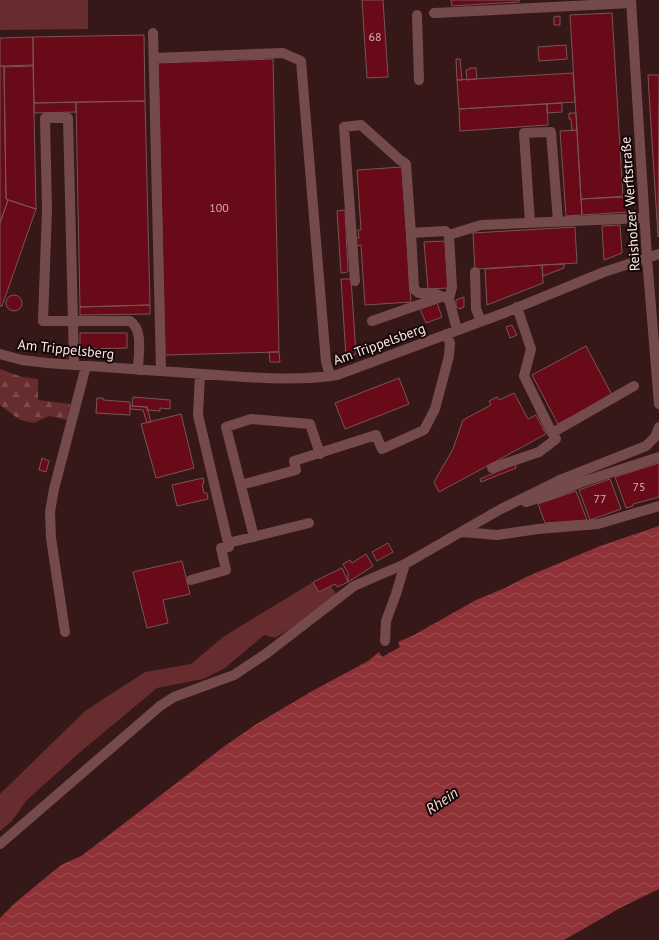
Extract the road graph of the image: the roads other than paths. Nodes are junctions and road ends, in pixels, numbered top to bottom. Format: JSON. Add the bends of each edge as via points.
{"nodes":[{"id":1,"x":631,"y":1,"type":"edge"},
{"id":2,"x":434,"y":13,"type":"dead end"},
{"id":3,"x":417,"y":15,"type":"dead end"},
{"id":4,"x":153,"y":32,"type":"dead end"},
{"id":5,"x":154,"y":58,"type":"junction"},
{"id":6,"x":419,"y":80,"type":"dead end"},
{"id":7,"x":644,"y":218,"type":"junction"},
{"id":8,"x":558,"y":221,"type":"junction"},
{"id":9,"x":530,"y":223,"type":"junction"},
{"id":10,"x":411,"y":233,"type":"junction"},
{"id":11,"x":449,"y":235,"type":"junction"},
{"id":12,"x":659,"y":254,"type":"edge"},
{"id":13,"x":647,"y":258,"type":"junction"},
{"id":14,"x":475,"y":272,"type":"dead end"},
{"id":15,"x":355,"y":281,"type":"dead end"},
{"id":16,"x":445,"y":298,"type":"junction"},
{"id":17,"x":517,"y":307,"type":"junction"},
{"id":18,"x":73,"y":321,"type":"junction"},
{"id":19,"x":372,"y":321,"type":"dead end"},
{"id":20,"x":481,"y":321,"type":"junction"},
{"id":21,"x":457,"y":330,"type":"junction"},
{"id":22,"x":446,"y":334,"type":"junction"},
{"id":23,"x":0,"y":354,"type":"edge"},
{"id":24,"x":74,"y":365,"type":"junction"},
{"id":25,"x":86,"y":366,"type":"junction"},
{"id":26,"x":138,"y":370,"type":"junction"},
{"id":27,"x":161,"y":371,"type":"junction"},
{"id":28,"x":200,"y":374,"type":"junction"},
{"id":29,"x":330,"y":376,"type":"junction"},
{"id":30,"x":634,"y":386,"type":"dead end"},
{"id":31,"x":659,"y":404,"type":"edge"},
{"id":32,"x":659,"y":427,"type":"edge"},
{"id":33,"x":552,"y":433,"type":"junction"},
{"id":34,"x":320,"y":454,"type":"junction"},
{"id":35,"x":659,"y":457,"type":"edge"},
{"id":36,"x":492,"y":468,"type":"dead end"},
{"id":37,"x":241,"y":485,"type":"junction"},
{"id":38,"x":659,"y":506,"type":"edge"},
{"id":39,"x":502,"y":509,"type":"junction"},
{"id":40,"x":309,"y":523,"type":"dead end"},
{"id":41,"x":462,"y":532,"type":"junction"},
{"id":42,"x":254,"y":537,"type":"junction"},
{"id":43,"x":228,"y":543,"type":"junction"},
{"id":44,"x":405,"y":564,"type":"junction"},
{"id":45,"x":191,"y":580,"type":"dead end"},
{"id":46,"x":65,"y":632,"type":"dead end"},
{"id":47,"x":385,"y":641,"type":"dead end"},
{"id":48,"x":0,"y":844,"type":"edge"}],
"edges":[{"from":1,"to":2,"type":"street","name":"Reisholzer Werftstraße"},
{"from":1,"to":7,"type":"street","name":"Reisholzer Werftstraße"},
{"from":3,"to":6,"type":"street"},
{"from":4,"to":5,"type":"street"},
{"from":5,"to":27,"type":"street"},
{"from":5,"to":29,"type":"street","via":[[283,53],[301,61],[326,362]]},
{"from":7,"to":8,"type":"street"},
{"from":7,"to":13,"type":"street","name":"Reisholzer Werftstraße"},
{"from":8,"to":9,"type":"street"},
{"from":8,"to":9,"type":"street","via":[[551,132],[524,133]]},
{"from":9,"to":11,"type":"street","via":[[481,225]]},
{"from":10,"to":11,"type":"street","via":[[445,231]]},
{"from":10,"to":15,"type":"street","via":[[406,164],[361,125],[344,127]]},
{"from":10,"to":16,"type":"street","via":[[414,289],[419,293],[433,293]]},
{"from":11,"to":16,"type":"street","via":[[452,287]]},
{"from":12,"to":13,"type":"street","name":"Am Trippelsberg"},
{"from":13,"to":17,"type":"street","name":"Am Trippelsberg","via":[[604,272]]},
{"from":13,"to":31,"type":"street","name":"Reisholzer Werftstraße"},
{"from":14,"to":20,"type":"street","via":[[476,309]]},
{"from":16,"to":19,"type":"street"},
{"from":16,"to":21,"type":"street"},
{"from":17,"to":20,"type":"street","name":"Am Trippelsberg"},
{"from":17,"to":33,"type":"street","via":[[531,349],[524,376]]},
{"from":18,"to":18,"type":"street","via":[[68,118],[45,118],[47,210],[43,321]]},
{"from":18,"to":24,"type":"street"},
{"from":18,"to":26,"type":"street","via":[[130,320],[138,330]]},
{"from":20,"to":21,"type":"street","name":"Am Trippelsberg"},
{"from":21,"to":22,"type":"street","name":"Am Trippelsberg"},
{"from":22,"to":29,"type":"street","name":"Am Trippelsberg"},
{"from":22,"to":34,"type":"street","via":[[450,343],[449,356],[435,409],[424,430],[382,449],[376,435]]},
{"from":23,"to":24,"type":"street","name":"Am Trippelsberg","via":[[22,360]]},
{"from":24,"to":25,"type":"street","name":"Am Trippelsberg"},
{"from":25,"to":26,"type":"street","name":"Am Trippelsberg"},
{"from":25,"to":46,"type":"street","via":[[50,512],[51,538]]},
{"from":26,"to":27,"type":"street","name":"Am Trippelsberg"},
{"from":27,"to":28,"type":"street","name":"Am Trippelsberg"},
{"from":28,"to":29,"type":"street","name":"Am Trippelsberg","via":[[268,378]]},
{"from":28,"to":43,"type":"street","via":[[198,415]]},
{"from":30,"to":33,"type":"street"},
{"from":32,"to":39,"type":"street","via":[[655,437],[646,446],[560,480]]},
{"from":33,"to":36,"type":"street","via":[[556,439],[539,452]]},
{"from":34,"to":37,"type":"street","via":[[294,461],[296,470]]},
{"from":34,"to":37,"type":"street","via":[[310,424],[251,419],[226,427]]},
{"from":35,"to":39,"type":"street"},
{"from":37,"to":42,"type":"street"},
{"from":38,"to":41,"type":"street","via":[[598,524],[496,535]]},
{"from":39,"to":41,"type":"street"},
{"from":40,"to":42,"type":"street"},
{"from":41,"to":44,"type":"street"},
{"from":42,"to":43,"type":"street"},
{"from":43,"to":45,"type":"street","via":[[229,546],[221,548],[226,570]]},
{"from":44,"to":47,"type":"street","via":[[386,621]]},
{"from":44,"to":48,"type":"street","via":[[354,586],[234,675],[174,697],[160,706]]}]}
